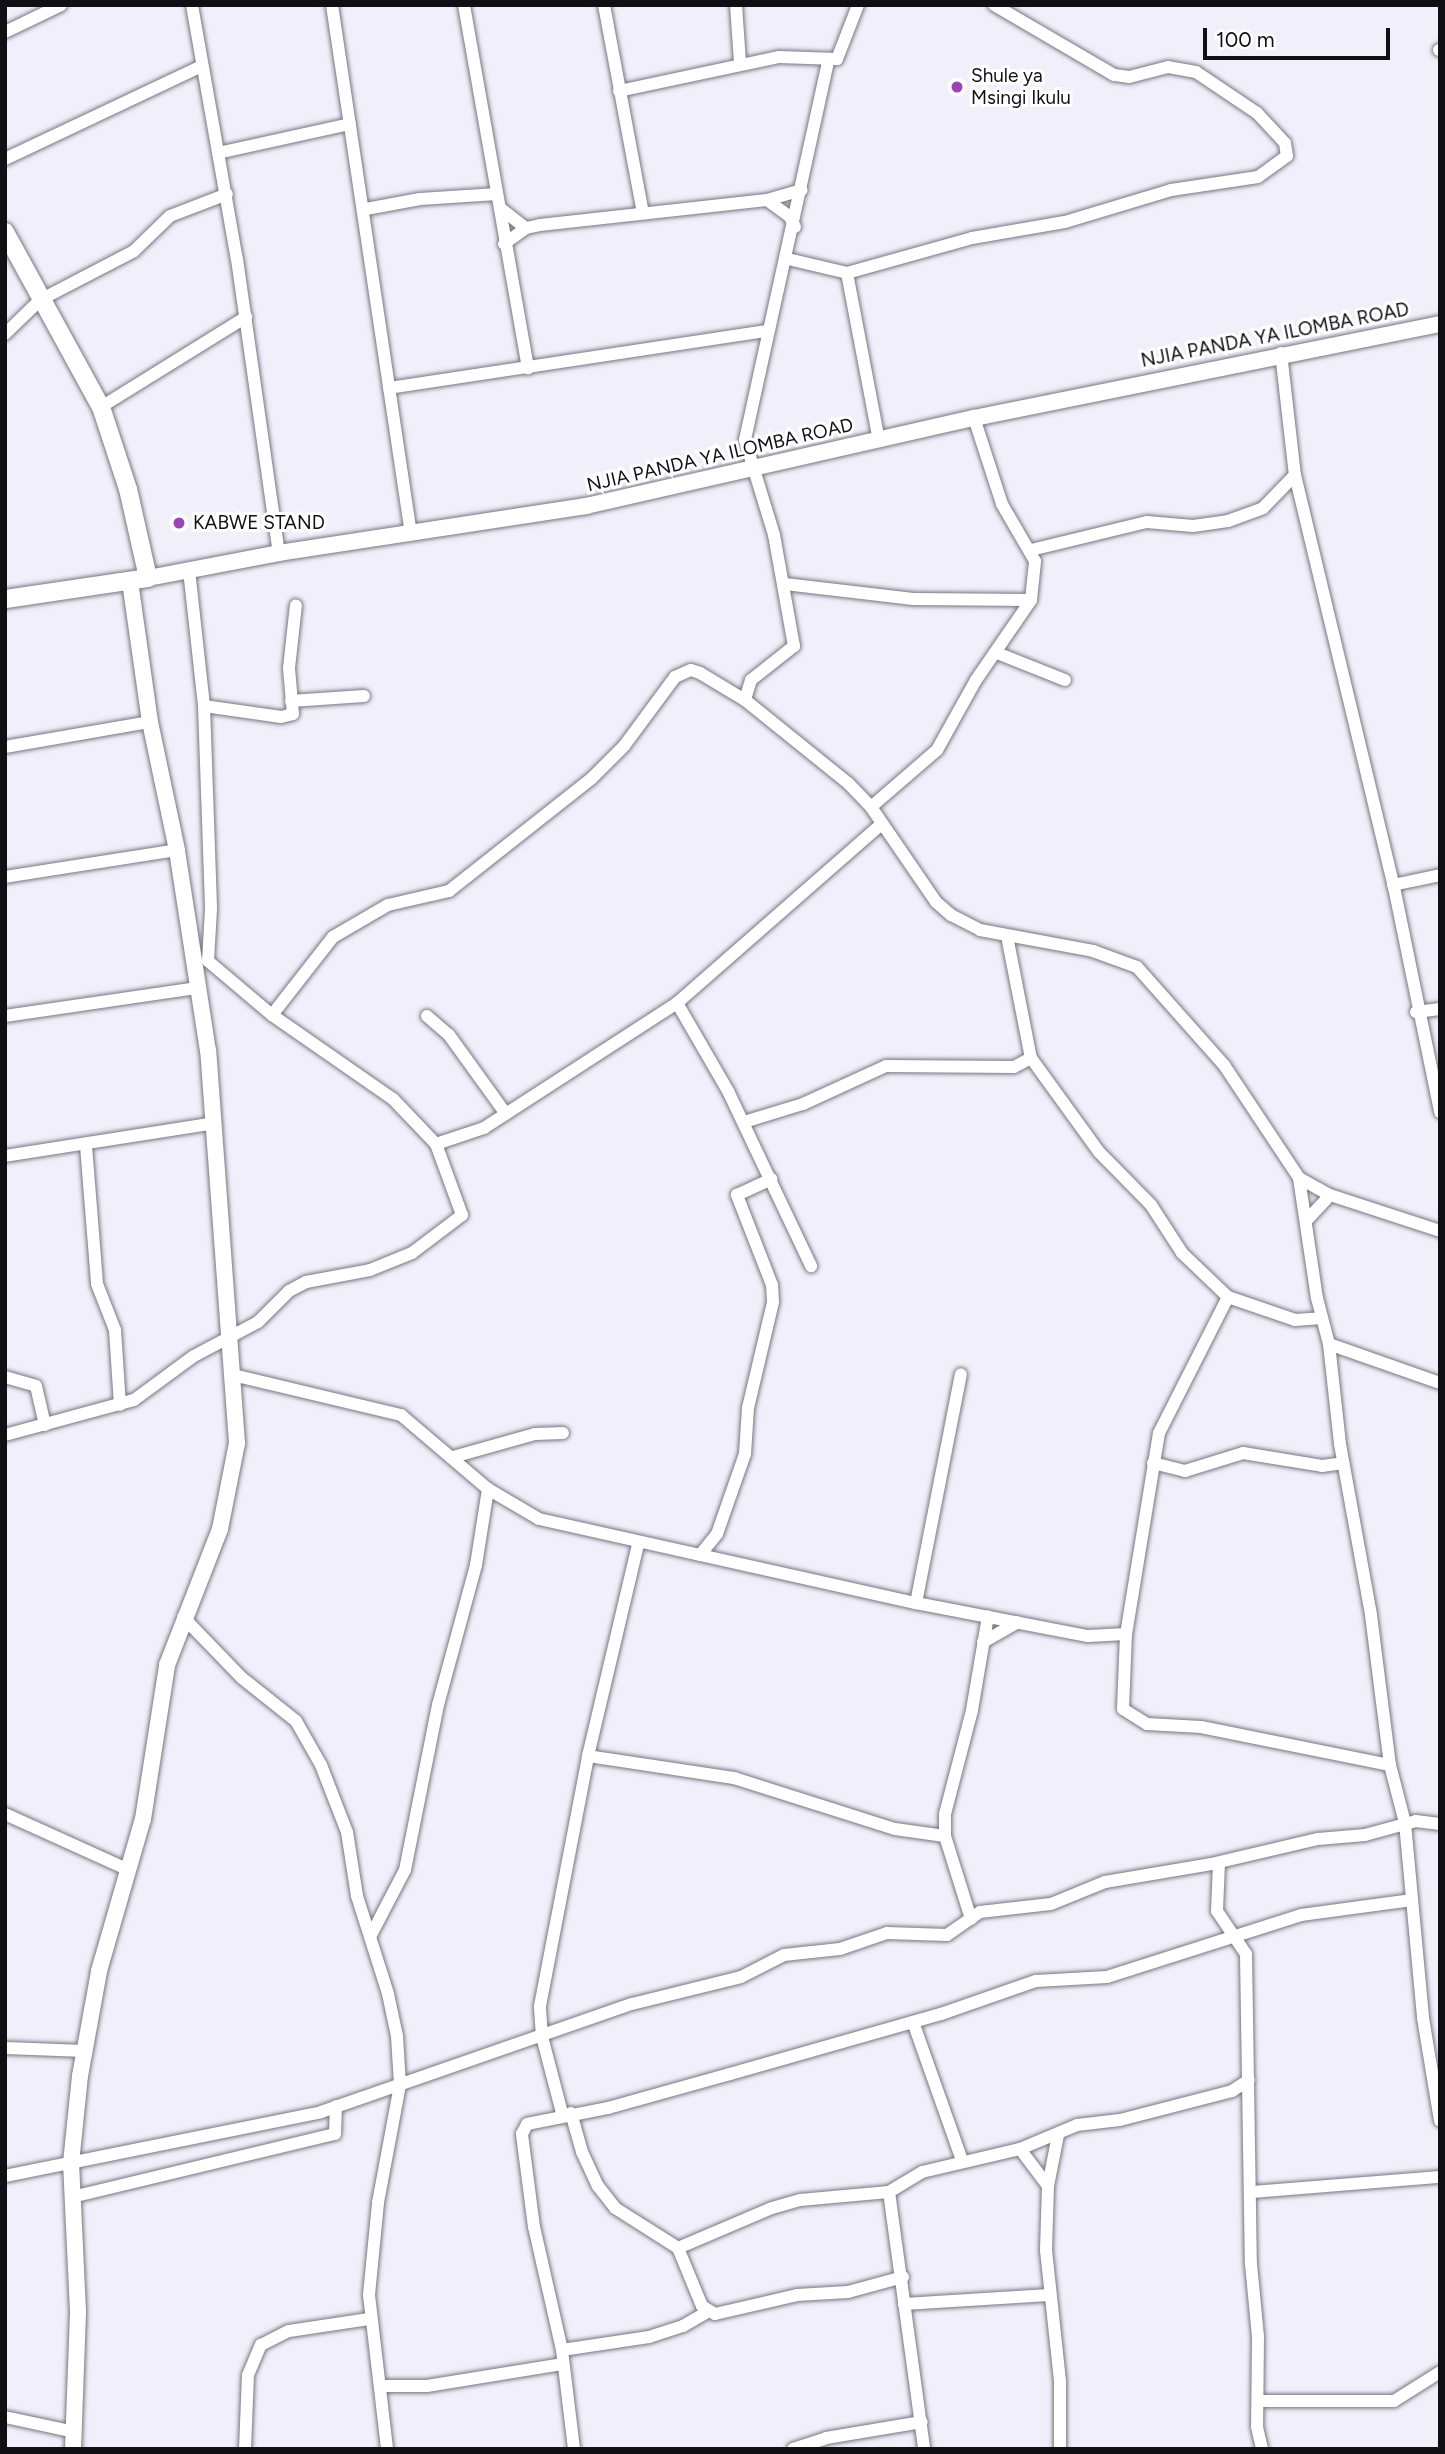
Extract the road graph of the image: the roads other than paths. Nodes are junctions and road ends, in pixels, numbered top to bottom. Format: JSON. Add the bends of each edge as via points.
{"nodes":[{"id":1,"x":61,"y":5,"type":"edge"},
{"id":2,"x":192,"y":5,"type":"edge"},
{"id":3,"x":332,"y":5,"type":"edge"},
{"id":4,"x":464,"y":5,"type":"edge"},
{"id":5,"x":604,"y":5,"type":"edge"},
{"id":6,"x":736,"y":5,"type":"edge"},
{"id":7,"x":858,"y":5,"type":"edge"},
{"id":8,"x":994,"y":5,"type":"edge"},
{"id":9,"x":5,"y":32,"type":"edge"},
{"id":10,"x":740,"y":62,"type":"junction"},
{"id":11,"x":828,"y":62,"type":"junction"},
{"id":12,"x":202,"y":66,"type":"junction"},
{"id":13,"x":619,"y":91,"type":"junction"},
{"id":14,"x":349,"y":124,"type":"junction"},
{"id":15,"x":218,"y":153,"type":"junction"},
{"id":16,"x":5,"y":159,"type":"edge"},
{"id":17,"x":802,"y":190,"type":"junction"},
{"id":18,"x":227,"y":194,"type":"junction"},
{"id":19,"x":497,"y":194,"type":"junction"},
{"id":20,"x":766,"y":200,"type":"junction"},
{"id":21,"x":500,"y":208,"type":"junction"},
{"id":22,"x":366,"y":209,"type":"junction"},
{"id":23,"x":643,"y":213,"type":"junction"},
{"id":24,"x":795,"y":227,"type":"junction"},
{"id":25,"x":526,"y":228,"type":"junction"},
{"id":26,"x":5,"y":232,"type":"edge"},
{"id":27,"x":504,"y":244,"type":"junction"},
{"id":28,"x":788,"y":259,"type":"junction"},
{"id":29,"x":847,"y":274,"type":"junction"},
{"id":30,"x":40,"y":300,"type":"junction"},
{"id":31,"x":246,"y":317,"type":"junction"},
{"id":32,"x":1440,"y":324,"type":"edge"},
{"id":33,"x":766,"y":331,"type":"junction"},
{"id":34,"x":5,"y":334,"type":"edge"},
{"id":35,"x":1281,"y":353,"type":"junction"},
{"id":36,"x":528,"y":368,"type":"junction"},
{"id":37,"x":389,"y":388,"type":"junction"},
{"id":38,"x":101,"y":407,"type":"junction"},
{"id":39,"x":974,"y":418,"type":"junction"},
{"id":40,"x":879,"y":441,"type":"junction"},
{"id":41,"x":753,"y":466,"type":"junction"},
{"id":42,"x":1296,"y":475,"type":"junction"},
{"id":43,"x":411,"y":534,"type":"junction"},
{"id":44,"x":1031,"y":550,"type":"junction"},
{"id":45,"x":279,"y":553,"type":"junction"},
{"id":46,"x":189,"y":570,"type":"junction"},
{"id":47,"x":139,"y":580,"type":"junction"},
{"id":48,"x":785,"y":584,"type":"junction"},
{"id":49,"x":5,"y":599,"type":"edge"},
{"id":50,"x":1031,"y":600,"type":"junction"},
{"id":51,"x":296,"y":605,"type":"dead end"},
{"id":52,"x":997,"y":653,"type":"junction"},
{"id":53,"x":1065,"y":680,"type":"dead end"},
{"id":54,"x":364,"y":696,"type":"dead end"},
{"id":55,"x":745,"y":700,"type":"junction"},
{"id":56,"x":291,"y":701,"type":"junction"},
{"id":57,"x":204,"y":706,"type":"junction"},
{"id":58,"x":150,"y":722,"type":"junction"},
{"id":59,"x":5,"y":747,"type":"edge"},
{"id":60,"x":870,"y":807,"type":"junction"},
{"id":61,"x":880,"y":825,"type":"junction"},
{"id":62,"x":177,"y":850,"type":"junction"},
{"id":63,"x":1440,"y":875,"type":"edge"},
{"id":64,"x":5,"y":877,"type":"edge"},
{"id":65,"x":1393,"y":885,"type":"junction"},
{"id":66,"x":1007,"y":936,"type":"junction"},
{"id":67,"x":196,"y":988,"type":"junction"},
{"id":68,"x":677,"y":1003,"type":"junction"},
{"id":69,"x":1440,"y":1009,"type":"edge"},
{"id":70,"x":1416,"y":1012,"type":"junction"},
{"id":71,"x":272,"y":1015,"type":"junction"},
{"id":72,"x":5,"y":1016,"type":"edge"},
{"id":73,"x":427,"y":1016,"type":"dead end"},
{"id":74,"x":1031,"y":1058,"type":"junction"},
{"id":75,"x":1440,"y":1112,"type":"edge"},
{"id":76,"x":506,"y":1114,"type":"junction"},
{"id":77,"x":744,"y":1122,"type":"junction"},
{"id":78,"x":210,"y":1124,"type":"junction"},
{"id":79,"x":436,"y":1144,"type":"junction"},
{"id":80,"x":86,"y":1146,"type":"junction"},
{"id":81,"x":5,"y":1156,"type":"edge"},
{"id":82,"x":1299,"y":1178,"type":"junction"},
{"id":83,"x":772,"y":1179,"type":"junction"},
{"id":84,"x":1330,"y":1195,"type":"junction"},
{"id":85,"x":1306,"y":1221,"type":"junction"},
{"id":86,"x":1440,"y":1231,"type":"edge"},
{"id":87,"x":811,"y":1266,"type":"dead end"},
{"id":88,"x":1228,"y":1297,"type":"junction"},
{"id":89,"x":1322,"y":1318,"type":"junction"},
{"id":90,"x":229,"y":1339,"type":"junction"},
{"id":91,"x":1329,"y":1344,"type":"junction"},
{"id":92,"x":961,"y":1374,"type":"dead end"},
{"id":93,"x":233,"y":1376,"type":"junction"},
{"id":94,"x":5,"y":1377,"type":"edge"},
{"id":95,"x":1440,"y":1383,"type":"edge"},
{"id":96,"x":120,"y":1405,"type":"junction"},
{"id":97,"x":44,"y":1425,"type":"junction"},
{"id":98,"x":562,"y":1433,"type":"dead end"},
{"id":99,"x":5,"y":1436,"type":"edge"},
{"id":100,"x":453,"y":1457,"type":"junction"},
{"id":101,"x":1153,"y":1463,"type":"junction"},
{"id":102,"x":1343,"y":1463,"type":"junction"},
{"id":103,"x":488,"y":1489,"type":"junction"},
{"id":104,"x":638,"y":1544,"type":"junction"},
{"id":105,"x":700,"y":1555,"type":"junction"},
{"id":106,"x":916,"y":1604,"type":"junction"},
{"id":107,"x":988,"y":1616,"type":"junction"},
{"id":108,"x":183,"y":1617,"type":"junction"},
{"id":109,"x":1018,"y":1622,"type":"junction"},
{"id":110,"x":1126,"y":1634,"type":"junction"},
{"id":111,"x":983,"y":1642,"type":"junction"},
{"id":112,"x":588,"y":1756,"type":"junction"},
{"id":113,"x":1390,"y":1765,"type":"junction"},
{"id":114,"x":5,"y":1814,"type":"edge"},
{"id":115,"x":1405,"y":1823,"type":"junction"},
{"id":116,"x":1440,"y":1824,"type":"edge"},
{"id":117,"x":945,"y":1836,"type":"junction"},
{"id":118,"x":1219,"y":1863,"type":"junction"},
{"id":119,"x":128,"y":1870,"type":"junction"},
{"id":120,"x":1412,"y":1900,"type":"junction"},
{"id":121,"x":971,"y":1919,"type":"junction"},
{"id":122,"x":371,"y":1935,"type":"junction"},
{"id":123,"x":1236,"y":1937,"type":"junction"},
{"id":124,"x":913,"y":2022,"type":"junction"},
{"id":125,"x":542,"y":2037,"type":"junction"},
{"id":126,"x":5,"y":2048,"type":"edge"},
{"id":127,"x":85,"y":2051,"type":"junction"},
{"id":128,"x":1249,"y":2080,"type":"junction"},
{"id":129,"x":400,"y":2085,"type":"junction"},
{"id":130,"x":1232,"y":2091,"type":"junction"},
{"id":131,"x":1250,"y":2098,"type":"junction"},
{"id":132,"x":336,"y":2106,"type":"junction"},
{"id":133,"x":567,"y":2113,"type":"junction"},
{"id":134,"x":1440,"y":2121,"type":"edge"},
{"id":135,"x":1058,"y":2135,"type":"junction"},
{"id":136,"x":1020,"y":2150,"type":"junction"},
{"id":137,"x":961,"y":2160,"type":"junction"},
{"id":138,"x":71,"y":2163,"type":"junction"},
{"id":139,"x":5,"y":2176,"type":"edge"},
{"id":140,"x":1440,"y":2177,"type":"edge"},
{"id":141,"x":1048,"y":2186,"type":"junction"},
{"id":142,"x":889,"y":2192,"type":"junction"},
{"id":143,"x":1252,"y":2192,"type":"junction"},
{"id":144,"x":72,"y":2197,"type":"junction"},
{"id":145,"x":678,"y":2248,"type":"junction"},
{"id":146,"x":902,"y":2277,"type":"junction"},
{"id":147,"x":1049,"y":2295,"type":"junction"},
{"id":148,"x":904,"y":2304,"type":"junction"},
{"id":149,"x":707,"y":2312,"type":"junction"},
{"id":150,"x":369,"y":2319,"type":"junction"},
{"id":151,"x":562,"y":2350,"type":"junction"},
{"id":152,"x":563,"y":2364,"type":"junction"},
{"id":153,"x":1440,"y":2372,"type":"edge"},
{"id":154,"x":381,"y":2386,"type":"junction"},
{"id":155,"x":1258,"y":2401,"type":"junction"},
{"id":156,"x":5,"y":2417,"type":"edge"},
{"id":157,"x":922,"y":2422,"type":"junction"},
{"id":158,"x":75,"y":2432,"type":"junction"},
{"id":159,"x":73,"y":2449,"type":"edge"},
{"id":160,"x":245,"y":2449,"type":"edge"},
{"id":161,"x":387,"y":2449,"type":"edge"},
{"id":162,"x":573,"y":2449,"type":"edge"},
{"id":163,"x":793,"y":2449,"type":"edge"},
{"id":164,"x":924,"y":2449,"type":"edge"},
{"id":165,"x":1060,"y":2449,"type":"edge"},
{"id":166,"x":1262,"y":2449,"type":"edge"}],
"edges":[{"from":1,"to":9,"type":"street"},
{"from":2,"to":12,"type":"street"},
{"from":3,"to":14,"type":"street"},
{"from":4,"to":19,"type":"street"},
{"from":5,"to":13,"type":"street"},
{"from":6,"to":10,"type":"street"},
{"from":7,"to":11,"type":"street","via":[[841,55]]},
{"from":8,"to":29,"type":"street","via":[[1114,75],[1129,77],[1168,66],[1196,72],[1257,113],[1285,143],[1287,156],[1258,177],[1171,190],[1065,222],[972,238]]},
{"from":10,"to":11,"type":"street","via":[[779,57]]},
{"from":10,"to":13,"type":"street"},
{"from":11,"to":17,"type":"street"},
{"from":12,"to":15,"type":"street"},
{"from":12,"to":16,"type":"street"},
{"from":13,"to":23,"type":"street"},
{"from":14,"to":15,"type":"street"},
{"from":14,"to":22,"type":"street"},
{"from":15,"to":18,"type":"street"},
{"from":17,"to":20,"type":"street"},
{"from":17,"to":24,"type":"street"},
{"from":18,"to":30,"type":"street","via":[[170,216],[113,265]]},
{"from":18,"to":31,"type":"street"},
{"from":19,"to":21,"type":"street"},
{"from":19,"to":22,"type":"street","via":[[420,199]]},
{"from":20,"to":23,"type":"street"},
{"from":20,"to":24,"type":"street","via":[[790,216]]},
{"from":21,"to":25,"type":"street"},
{"from":21,"to":27,"type":"street"},
{"from":22,"to":37,"type":"street"},
{"from":23,"to":25,"type":"street"},
{"from":24,"to":28,"type":"street"},
{"from":25,"to":27,"type":"street"},
{"from":26,"to":30,"type":"main road"},
{"from":27,"to":36,"type":"street"},
{"from":28,"to":29,"type":"street"},
{"from":28,"to":33,"type":"street"},
{"from":29,"to":40,"type":"street"},
{"from":30,"to":34,"type":"street"},
{"from":30,"to":38,"type":"main road"},
{"from":31,"to":38,"type":"street"},
{"from":31,"to":45,"type":"street"},
{"from":32,"to":35,"type":"street","name":"NJIA PANDA YA ILOMBA ROAD"},
{"from":33,"to":36,"type":"street"},
{"from":33,"to":41,"type":"street","via":[[745,440]]},
{"from":35,"to":39,"type":"street","name":"NJIA PANDA YA ILOMBA ROAD"},
{"from":35,"to":42,"type":"street"},
{"from":36,"to":37,"type":"street"},
{"from":37,"to":43,"type":"street"},
{"from":38,"to":47,"type":"main road","via":[[128,489]]},
{"from":39,"to":40,"type":"street","name":"NJIA PANDA YA ILOMBA ROAD"},
{"from":39,"to":44,"type":"street","via":[[1002,504]]},
{"from":40,"to":41,"type":"street","name":"NJIA PANDA YA ILOMBA ROAD"},
{"from":41,"to":43,"type":"street","name":"NJIA PANDA YA ILOMBA ROAD","via":[[586,506]]},
{"from":41,"to":48,"type":"street"},
{"from":42,"to":44,"type":"street","via":[[1263,508],[1228,521],[1193,526],[1147,522]]},
{"from":42,"to":65,"type":"street"},
{"from":43,"to":45,"type":"street","name":"NJIA PANDA YA ILOMBA ROAD"},
{"from":44,"to":50,"type":"street","via":[[1037,572]]},
{"from":45,"to":46,"type":"street","name":"NJIA PANDA YA ILOMBA ROAD"},
{"from":46,"to":47,"type":"street","name":"NJIA PANDA YA ILOMBA ROAD"},
{"from":46,"to":57,"type":"street"},
{"from":47,"to":49,"type":"main road","name":"NJIA PANDA YA ILOMBA ROAD"},
{"from":47,"to":58,"type":"street"},
{"from":48,"to":50,"type":"street","via":[[913,599]]},
{"from":48,"to":55,"type":"street","via":[[794,635],[792,651],[751,680]]},
{"from":50,"to":52,"type":"street"},
{"from":51,"to":56,"type":"street","via":[[289,667]]},
{"from":52,"to":53,"type":"street"},
{"from":52,"to":60,"type":"street","via":[[976,680],[937,750]]},
{"from":54,"to":56,"type":"street"},
{"from":55,"to":60,"type":"street","via":[[815,754]]},
{"from":55,"to":71,"type":"street","via":[[691,670],[675,677],[624,746],[592,778],[449,891],[388,905],[333,937]]},
{"from":56,"to":57,"type":"street","via":[[293,714],[281,718]]},
{"from":57,"to":71,"type":"street","via":[[211,909],[208,961]]},
{"from":58,"to":59,"type":"street"},
{"from":58,"to":62,"type":"street"},
{"from":60,"to":61,"type":"street"},
{"from":61,"to":66,"type":"street","via":[[943,908],[964,924]]},
{"from":61,"to":68,"type":"street"},
{"from":62,"to":64,"type":"street"},
{"from":62,"to":67,"type":"street"},
{"from":63,"to":65,"type":"street"},
{"from":65,"to":70,"type":"street"},
{"from":66,"to":74,"type":"street"},
{"from":66,"to":82,"type":"street","via":[[1119,958],[1146,973],[1224,1065]]},
{"from":67,"to":72,"type":"street"},
{"from":67,"to":78,"type":"street","via":[[208,1051]]},
{"from":68,"to":76,"type":"street"},
{"from":68,"to":77,"type":"street"},
{"from":69,"to":70,"type":"street"},
{"from":70,"to":75,"type":"street"},
{"from":71,"to":79,"type":"street","via":[[382,1090]]},
{"from":73,"to":76,"type":"street","via":[[449,1035]]},
{"from":74,"to":77,"type":"street","via":[[1014,1067],[886,1066],[803,1104]]},
{"from":74,"to":88,"type":"street","via":[[1099,1153],[1151,1205],[1182,1253]]},
{"from":76,"to":79,"type":"street","via":[[450,1143]]},
{"from":77,"to":83,"type":"street"},
{"from":78,"to":80,"type":"street"},
{"from":78,"to":90,"type":"street"},
{"from":79,"to":90,"type":"street","via":[[463,1215],[412,1253],[369,1270],[306,1282],[289,1291],[258,1322]]},
{"from":80,"to":81,"type":"street"},
{"from":80,"to":96,"type":"street","via":[[97,1284],[115,1330]]},
{"from":82,"to":84,"type":"street"},
{"from":82,"to":85,"type":"street"},
{"from":83,"to":87,"type":"street"},
{"from":83,"to":105,"type":"street","via":[[737,1195],[772,1285],[773,1309],[748,1408],[745,1454],[718,1534]]},
{"from":84,"to":85,"type":"street"},
{"from":84,"to":86,"type":"street"},
{"from":85,"to":89,"type":"street"},
{"from":88,"to":89,"type":"street","via":[[1295,1320]]},
{"from":88,"to":101,"type":"street","via":[[1159,1433]]},
{"from":89,"to":91,"type":"street"},
{"from":90,"to":93,"type":"street"},
{"from":90,"to":96,"type":"street","via":[[194,1356],[145,1394]]},
{"from":91,"to":95,"type":"street"},
{"from":91,"to":102,"type":"street"},
{"from":92,"to":106,"type":"street"},
{"from":93,"to":100,"type":"street","via":[[384,1408],[415,1424]]},
{"from":93,"to":108,"type":"street","via":[[237,1443],[220,1529]]},
{"from":94,"to":97,"type":"street","via":[[36,1386]]},
{"from":96,"to":97,"type":"street"},
{"from":97,"to":99,"type":"street"},
{"from":98,"to":100,"type":"street","via":[[535,1434]]},
{"from":100,"to":103,"type":"street"},
{"from":101,"to":102,"type":"street","via":[[1185,1471],[1243,1452],[1322,1466]]},
{"from":101,"to":110,"type":"street"},
{"from":102,"to":113,"type":"street","via":[[1371,1615]]},
{"from":103,"to":104,"type":"street","via":[[539,1519]]},
{"from":103,"to":122,"type":"street","via":[[476,1565],[438,1705],[406,1865]]},
{"from":104,"to":105,"type":"street"},
{"from":104,"to":112,"type":"street"},
{"from":105,"to":106,"type":"street"},
{"from":106,"to":107,"type":"street"},
{"from":107,"to":109,"type":"street"},
{"from":107,"to":111,"type":"street"},
{"from":108,"to":119,"type":"street","via":[[167,1665],[143,1819]]},
{"from":108,"to":122,"type":"street","via":[[248,1683],[296,1721],[321,1765],[344,1822],[357,1896]]},
{"from":109,"to":110,"type":"street","via":[[1088,1636]]},
{"from":109,"to":111,"type":"street"},
{"from":110,"to":113,"type":"street","via":[[1122,1700],[1128,1716],[1147,1724],[1201,1727]]},
{"from":111,"to":117,"type":"street","via":[[972,1710],[951,1785]]},
{"from":112,"to":117,"type":"street","via":[[734,1778],[895,1829]]},
{"from":112,"to":125,"type":"street","via":[[540,2006]]},
{"from":113,"to":115,"type":"street"},
{"from":114,"to":119,"type":"street"},
{"from":115,"to":116,"type":"street"},
{"from":115,"to":118,"type":"street"},
{"from":115,"to":120,"type":"street"},
{"from":117,"to":121,"type":"street"},
{"from":118,"to":121,"type":"street","via":[[1105,1882],[1060,1902],[991,1909]]},
{"from":118,"to":123,"type":"street","via":[[1217,1911]]},
{"from":119,"to":127,"type":"street","via":[[99,1970]]},
{"from":120,"to":123,"type":"street","via":[[1301,1915]]},
{"from":120,"to":134,"type":"street","via":[[1423,2018]]},
{"from":121,"to":125,"type":"street","via":[[947,1935],[887,1933],[840,1949],[785,1955],[741,1977],[632,2004]]},
{"from":122,"to":129,"type":"street","via":[[396,2027]]},
{"from":123,"to":124,"type":"street","via":[[1107,1977],[1036,1980]]},
{"from":123,"to":128,"type":"street","via":[[1245,1954]]},
{"from":124,"to":133,"type":"street","via":[[627,2103]]},
{"from":124,"to":137,"type":"street"},
{"from":125,"to":129,"type":"street"},
{"from":125,"to":133,"type":"street"},
{"from":126,"to":127,"type":"street"},
{"from":127,"to":138,"type":"street"},
{"from":128,"to":130,"type":"street"},
{"from":128,"to":131,"type":"street"},
{"from":129,"to":132,"type":"street"},
{"from":129,"to":150,"type":"street","via":[[377,2203]]},
{"from":130,"to":131,"type":"street"},
{"from":130,"to":135,"type":"street","via":[[1120,2120],[1077,2124]]},
{"from":131,"to":143,"type":"street"},
{"from":132,"to":138,"type":"street","via":[[244,2130]]},
{"from":132,"to":144,"type":"street","via":[[335,2134]]},
{"from":133,"to":145,"type":"street","via":[[598,2186],[615,2208]]},
{"from":133,"to":151,"type":"street","via":[[531,2121],[522,2134],[534,2227]]},
{"from":135,"to":136,"type":"street"},
{"from":135,"to":141,"type":"street"},
{"from":136,"to":137,"type":"street"},
{"from":136,"to":141,"type":"street"},
{"from":137,"to":142,"type":"street","via":[[922,2172]]},
{"from":138,"to":139,"type":"street"},
{"from":138,"to":144,"type":"street"},
{"from":140,"to":143,"type":"street"},
{"from":141,"to":147,"type":"street"},
{"from":142,"to":145,"type":"street","via":[[800,2200]]},
{"from":142,"to":146,"type":"street"},
{"from":143,"to":155,"type":"street"},
{"from":144,"to":158,"type":"street","via":[[78,2311]]},
{"from":145,"to":149,"type":"street"},
{"from":146,"to":148,"type":"street"},
{"from":146,"to":149,"type":"street","via":[[848,2292],[797,2295],[770,2305]]},
{"from":147,"to":148,"type":"street"},
{"from":147,"to":165,"type":"street","via":[[1060,2382]]},
{"from":148,"to":157,"type":"street"},
{"from":149,"to":151,"type":"street","via":[[649,2337]]},
{"from":150,"to":154,"type":"street"},
{"from":150,"to":160,"type":"street","via":[[289,2331],[261,2345],[248,2375]]},
{"from":151,"to":152,"type":"street"},
{"from":152,"to":154,"type":"street","via":[[427,2386]]},
{"from":152,"to":162,"type":"street"},
{"from":153,"to":155,"type":"street","via":[[1401,2400]]},
{"from":154,"to":161,"type":"street"},
{"from":155,"to":166,"type":"street"},
{"from":156,"to":158,"type":"street"},
{"from":157,"to":163,"type":"street","via":[[825,2438]]},
{"from":157,"to":164,"type":"street"},
{"from":158,"to":159,"type":"street"}]}
